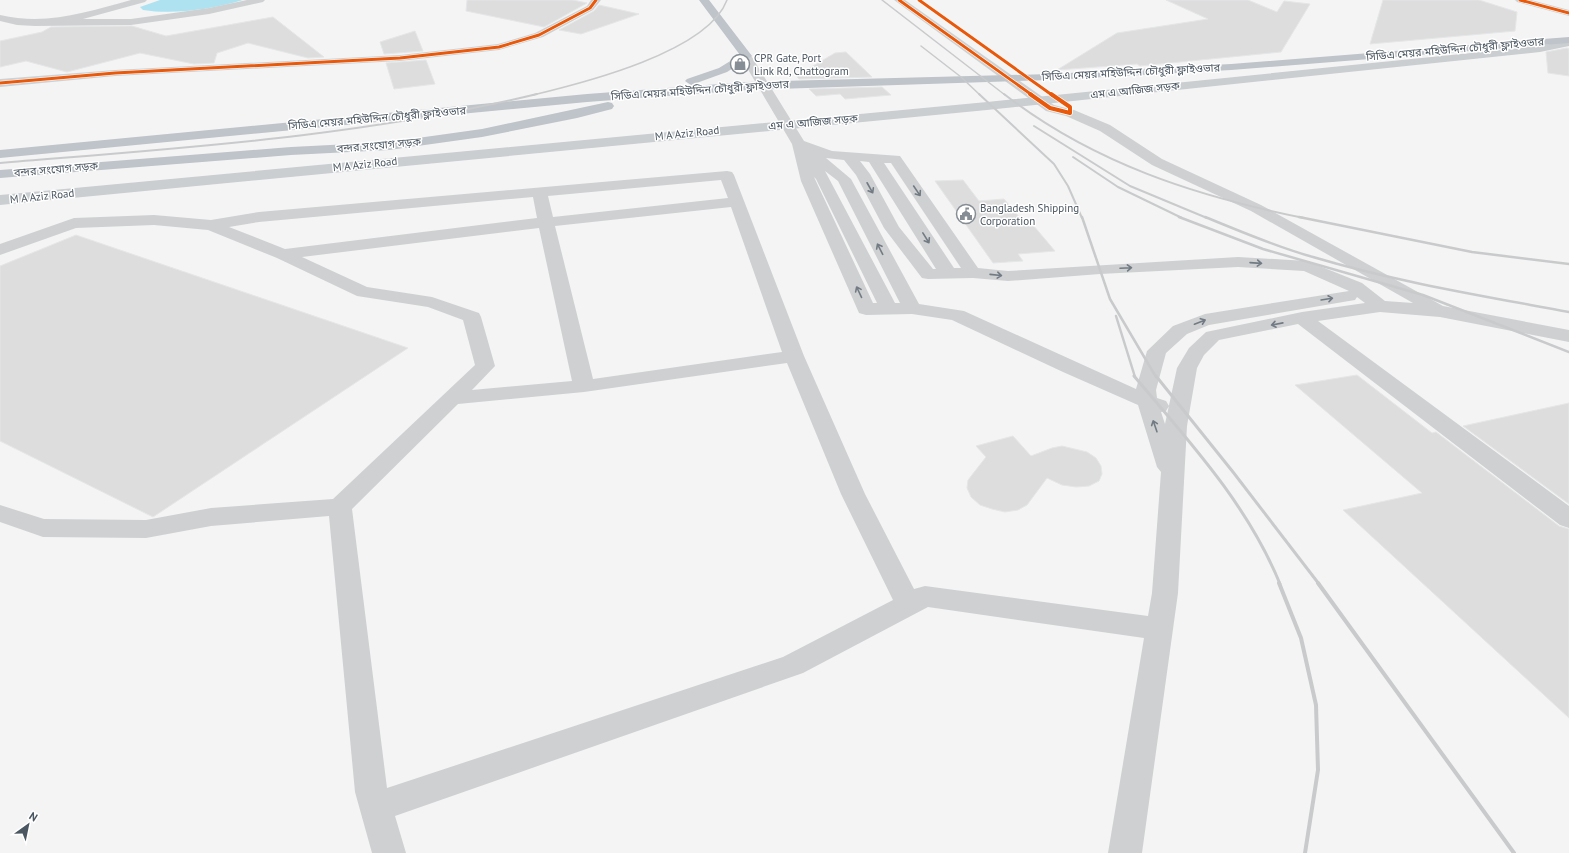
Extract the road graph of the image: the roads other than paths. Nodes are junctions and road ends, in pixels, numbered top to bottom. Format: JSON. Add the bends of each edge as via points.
{"nodes":[{"id":1,"x":142,"y":0,"type":"edge"},
{"id":2,"x":260,"y":0,"type":"edge"},
{"id":3,"x":596,"y":0,"type":"edge"},
{"id":4,"x":704,"y":0,"type":"edge"},
{"id":5,"x":899,"y":0,"type":"edge"},
{"id":6,"x":919,"y":0,"type":"edge"},
{"id":7,"x":1524,"y":1,"type":"edge"},
{"id":8,"x":1569,"y":13,"type":"edge"},
{"id":9,"x":0,"y":18,"type":"edge"},
{"id":10,"x":1569,"y":19,"type":"edge"},
{"id":11,"x":55,"y":22,"type":"junction"},
{"id":12,"x":1569,"y":34,"type":"edge"},
{"id":13,"x":1569,"y":40,"type":"edge"},
{"id":14,"x":1569,"y":44,"type":"edge"},
{"id":15,"x":1540,"y":49,"type":"junction"},
{"id":16,"x":1569,"y":49,"type":"edge"},
{"id":17,"x":746,"y":56,"type":"junction"},
{"id":18,"x":0,"y":83,"type":"edge"},
{"id":19,"x":1070,"y":113,"type":"junction"},
{"id":20,"x":730,"y":129,"type":"joint"},
{"id":21,"x":799,"y":144,"type":"junction"},
{"id":22,"x":0,"y":145,"type":"edge"},
{"id":23,"x":0,"y":154,"type":"edge"},
{"id":24,"x":848,"y":156,"type":"junction"},
{"id":25,"x":874,"y":158,"type":"junction"},
{"id":26,"x":0,"y":174,"type":"edge"},
{"id":27,"x":539,"y":191,"type":"junction"},
{"id":28,"x":0,"y":200,"type":"edge"},
{"id":29,"x":736,"y":202,"type":"junction"},
{"id":30,"x":546,"y":222,"type":"junction"},
{"id":31,"x":211,"y":226,"type":"junction"},
{"id":32,"x":0,"y":250,"type":"edge"},
{"id":33,"x":283,"y":254,"type":"junction"},
{"id":34,"x":948,"y":273,"type":"junction"},
{"id":35,"x":973,"y":273,"type":"junction"},
{"id":36,"x":1364,"y":293,"type":"junction"},
{"id":37,"x":1419,"y":298,"type":"junction"},
{"id":38,"x":1380,"y":306,"type":"junction"},
{"id":39,"x":912,"y":308,"type":"junction"},
{"id":40,"x":1440,"y":311,"type":"junction"},
{"id":41,"x":1302,"y":318,"type":"junction"},
{"id":42,"x":1545,"y":331,"type":"junction"},
{"id":43,"x":1569,"y":336,"type":"edge"},
{"id":44,"x":794,"y":356,"type":"junction"},
{"id":45,"x":584,"y":386,"type":"junction"},
{"id":46,"x":452,"y":398,"type":"junction"},
{"id":47,"x":1147,"y":402,"type":"junction"},
{"id":48,"x":1177,"y":415,"type":"junction"},
{"id":49,"x":1172,"y":476,"type":"junction"},
{"id":50,"x":340,"y":507,"type":"junction"},
{"id":51,"x":0,"y":512,"type":"edge"},
{"id":52,"x":1569,"y":519,"type":"edge"},
{"id":53,"x":909,"y":605,"type":"junction"},
{"id":54,"x":1159,"y":629,"type":"junction"},
{"id":55,"x":375,"y":808,"type":"junction"},
{"id":56,"x":388,"y":853,"type":"edge"},
{"id":57,"x":1125,"y":853,"type":"edge"}],
"edges":[{"from":1,"to":11,"type":"street"},
{"from":2,"to":11,"type":"street","via":[[209,11],[131,22]]},
{"from":3,"to":18,"type":"street","via":[[590,8],[539,35],[499,47],[400,58],[115,73]]},
{"from":4,"to":17,"type":"highway"},
{"from":5,"to":19,"type":"street","via":[[1050,108]]},
{"from":6,"to":19,"type":"street","via":[[1019,73],[1070,106]]},
{"from":7,"to":8,"type":"street"},
{"from":7,"to":10,"type":"street"},
{"from":9,"to":11,"type":"street","via":[[25,24]]},
{"from":12,"to":22,"type":"highway","via":[[1128,67],[782,77],[654,86]]},
{"from":13,"to":23,"type":"highway","name":"সিডিএ মেয়র মহিউদ্দিন চৌধুরী ফ্লাইওভার","via":[[1231,67],[747,86],[579,98]]},
{"from":14,"to":15,"type":"main road","name":"এম এ আজিজ সড়ক"},
{"from":15,"to":16,"type":"main road","name":"এম এ আজিজ সড়ক"},
{"from":15,"to":20,"type":"main road","name":"এম এ আজিজ সড়ক","via":[[987,106]]},
{"from":17,"to":21,"type":"street"},
{"from":17,"to":26,"type":"highway","name":"বন্দর সংযোগ সড়ক","via":[[711,75],[593,110],[482,133],[389,146],[290,151]]},
{"from":19,"to":37,"type":"street","via":[[1106,128],[1157,162],[1256,208]]},
{"from":20,"to":28,"type":"main road","name":"M A Aziz Road"},
{"from":21,"to":24,"type":"street","via":[[830,155]]},
{"from":39,"to":21,"type":"street","one_way":true,"via":[[844,180]]},
{"from":39,"to":21,"type":"street","one_way":true,"via":[[866,309],[808,181]]},
{"from":24,"to":25,"type":"street"},
{"from":24,"to":34,"type":"street","one_way":true,"via":[[862,174],[892,228],[928,274]]},
{"from":25,"to":34,"type":"street","one_way":true},
{"from":25,"to":35,"type":"street","one_way":true,"via":[[894,159]]},
{"from":27,"to":29,"type":"street","via":[[726,175]]},
{"from":27,"to":30,"type":"street"},
{"from":27,"to":31,"type":"street","via":[[259,217]]},
{"from":29,"to":30,"type":"street"},
{"from":29,"to":44,"type":"street"},
{"from":30,"to":33,"type":"street"},
{"from":30,"to":45,"type":"street"},
{"from":31,"to":32,"type":"street","via":[[154,220],[74,223]]},
{"from":31,"to":33,"type":"street"},
{"from":33,"to":46,"type":"street","via":[[363,292],[432,302],[472,317],[485,366]]},
{"from":34,"to":35,"type":"street"},
{"from":35,"to":36,"type":"street","one_way":true,"via":[[1008,276],[1238,262],[1307,266]]},
{"from":36,"to":37,"type":"street"},
{"from":36,"to":38,"type":"street"},
{"from":47,"to":36,"type":"street","one_way":true,"via":[[1146,390],[1157,351],[1180,330],[1205,320]]},
{"from":37,"to":40,"type":"street"},
{"from":37,"to":42,"type":"street"},
{"from":38,"to":40,"type":"street"},
{"from":38,"to":41,"type":"street"},
{"from":39,"to":47,"type":"street","via":[[957,315]]},
{"from":40,"to":42,"type":"street"},
{"from":41,"to":48,"type":"street","one_way":true,"via":[[1213,336],[1196,352],[1187,368]]},
{"from":41,"to":52,"type":"street"},
{"from":42,"to":43,"type":"street"},
{"from":44,"to":45,"type":"street"},
{"from":44,"to":53,"type":"street","via":[[854,494]]},
{"from":45,"to":46,"type":"street"},
{"from":46,"to":50,"type":"street"},
{"from":47,"to":48,"type":"street"},
{"from":49,"to":47,"type":"street","one_way":true},
{"from":48,"to":49,"type":"street"},
{"from":49,"to":54,"type":"street","via":[[1165,593]]},
{"from":50,"to":51,"type":"street","via":[[211,517],[146,529],[43,528]]},
{"from":50,"to":55,"type":"street","via":[[371,792]]},
{"from":53,"to":54,"type":"street","via":[[925,596]]},
{"from":53,"to":55,"type":"street","via":[[793,665]]},
{"from":54,"to":57,"type":"street"},
{"from":55,"to":56,"type":"street"}]}
